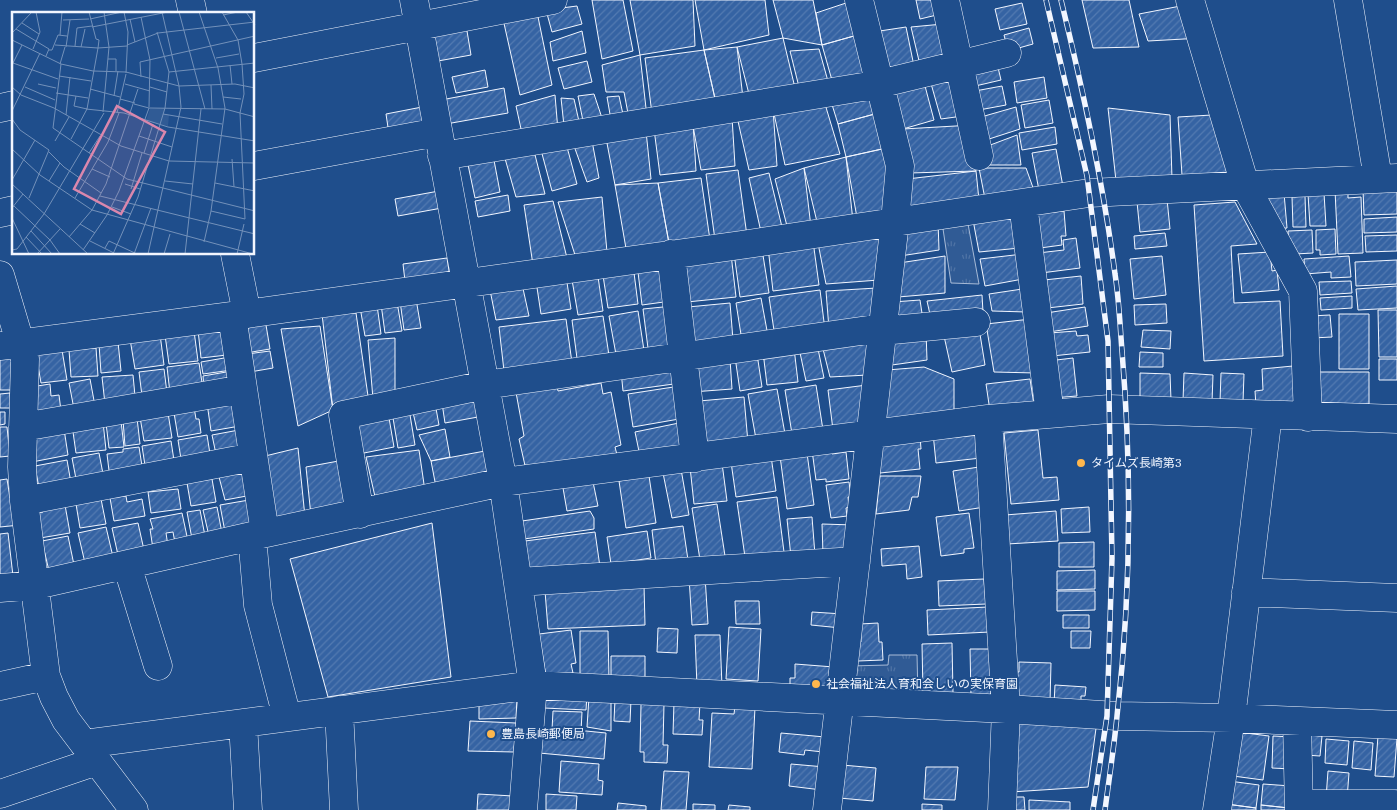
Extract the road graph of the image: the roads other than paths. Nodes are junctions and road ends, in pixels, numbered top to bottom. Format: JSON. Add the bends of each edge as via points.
{"nodes":[{"id":1,"x":554,"y":0,"type":"edge"},
{"id":2,"x":859,"y":0,"type":"edge"},
{"id":3,"x":945,"y":0,"type":"edge"},
{"id":4,"x":1190,"y":0,"type":"edge"},
{"id":5,"x":1348,"y":0,"type":"edge"},
{"id":6,"x":416,"y":13,"type":"edge"},
{"id":7,"x":1007,"y":53,"type":"dead end"},
{"id":8,"x":255,"y":58,"type":"edge"},
{"id":9,"x":960,"y":65,"type":"junction"},
{"id":10,"x":879,"y":84,"type":"junction"},
{"id":11,"x":440,"y":144,"type":"junction"},
{"id":12,"x":979,"y":156,"type":"dead end"},
{"id":13,"x":255,"y":166,"type":"edge"},
{"id":14,"x":1388,"y":178,"type":"edge"},
{"id":15,"x":1245,"y":185,"type":"junction"},
{"id":16,"x":1023,"y":204,"type":"junction"},
{"id":17,"x":895,"y":222,"type":"junction"},
{"id":18,"x":671,"y":254,"type":"junction"},
{"id":19,"x":235,"y":255,"type":"edge"},
{"id":20,"x":0,"y":275,"type":"edge"},
{"id":21,"x":466,"y":283,"type":"junction"},
{"id":22,"x":239,"y":315,"type":"junction"},
{"id":23,"x":976,"y":322,"type":"dead end"},
{"id":24,"x":882,"y":330,"type":"junction"},
{"id":25,"x":10,"y":345,"type":"edge"},
{"id":26,"x":684,"y":356,"type":"junction"},
{"id":27,"x":484,"y":385,"type":"junction"},
{"id":28,"x":243,"y":389,"type":"junction"},
{"id":29,"x":1050,"y":414,"type":"junction"},
{"id":30,"x":1268,"y":415,"type":"junction"},
{"id":31,"x":1308,"y":417,"type":"junction"},
{"id":32,"x":988,"y":419,"type":"junction"},
{"id":33,"x":1397,"y":419,"type":"edge"},
{"id":34,"x":23,"y":427,"type":"junction"},
{"id":35,"x":869,"y":434,"type":"junction"},
{"id":36,"x":253,"y":457,"type":"junction"},
{"id":37,"x":695,"y":458,"type":"junction"},
{"id":38,"x":11,"y":468,"type":"edge"},
{"id":39,"x":503,"y":482,"type":"junction"},
{"id":40,"x":24,"y":501,"type":"junction"},
{"id":41,"x":360,"y":514,"type":"junction"},
{"id":42,"x":258,"y":535,"type":"junction"},
{"id":43,"x":856,"y":561,"type":"junction"},
{"id":44,"x":127,"y":565,"type":"junction"},
{"id":45,"x":518,"y":582,"type":"junction"},
{"id":46,"x":36,"y":585,"type":"junction"},
{"id":47,"x":0,"y":588,"type":"edge"},
{"id":48,"x":1246,"y":592,"type":"junction"},
{"id":49,"x":1397,"y":598,"type":"edge"},
{"id":50,"x":158,"y":666,"type":"dead end"},
{"id":51,"x":46,"y":676,"type":"junction"},
{"id":52,"x":533,"y":685,"type":"junction"},
{"id":53,"x":0,"y":686,"type":"edge"},
{"id":54,"x":840,"y":702,"type":"junction"},
{"id":55,"x":1006,"y":709,"type":"junction"},
{"id":56,"x":338,"y":710,"type":"junction"},
{"id":57,"x":287,"y":717,"type":"junction"},
{"id":58,"x":1231,"y":718,"type":"junction"},
{"id":59,"x":1297,"y":721,"type":"junction"},
{"id":60,"x":243,"y":723,"type":"junction"},
{"id":61,"x":1397,"y":725,"type":"edge"},
{"id":62,"x":90,"y":752,"type":"junction"},
{"id":63,"x":6,"y":799,"type":"edge"},
{"id":64,"x":1395,"y":805,"type":"edge"},
{"id":65,"x":1299,"y":807,"type":"edge"},
{"id":66,"x":134,"y":810,"type":"edge"},
{"id":67,"x":248,"y":810,"type":"edge"},
{"id":68,"x":344,"y":810,"type":"edge"},
{"id":69,"x":523,"y":810,"type":"edge"},
{"id":70,"x":827,"y":810,"type":"edge"},
{"id":71,"x":1002,"y":810,"type":"edge"},
{"id":72,"x":1217,"y":810,"type":"edge"}],
"edges":[{"from":1,"to":6,"type":"street"},
{"from":2,"to":10,"type":"street"},
{"from":3,"to":9,"type":"street"},
{"from":4,"to":15,"type":"street"},
{"from":5,"to":14,"type":"street","via":[[1364,87]]},
{"from":6,"to":8,"type":"street"},
{"from":6,"to":11,"type":"street"},
{"from":7,"to":9,"type":"street"},
{"from":9,"to":10,"type":"street"},
{"from":9,"to":12,"type":"street"},
{"from":10,"to":11,"type":"street"},
{"from":10,"to":17,"type":"street","via":[[900,166]]},
{"from":11,"to":13,"type":"street"},
{"from":11,"to":21,"type":"street"},
{"from":14,"to":15,"type":"street"},
{"from":15,"to":16,"type":"street","via":[[1089,193]]},
{"from":15,"to":31,"type":"street","via":[[1303,291]]},
{"from":16,"to":17,"type":"street"},
{"from":16,"to":29,"type":"street"},
{"from":17,"to":18,"type":"street"},
{"from":17,"to":24,"type":"street"},
{"from":18,"to":21,"type":"street"},
{"from":18,"to":26,"type":"street"},
{"from":19,"to":22,"type":"street"},
{"from":20,"to":25,"type":"street"},
{"from":21,"to":22,"type":"street"},
{"from":21,"to":27,"type":"street"},
{"from":22,"to":25,"type":"street"},
{"from":22,"to":28,"type":"street"},
{"from":23,"to":24,"type":"street"},
{"from":24,"to":26,"type":"street"},
{"from":24,"to":35,"type":"street"},
{"from":25,"to":34,"type":"street","via":[[25,359]]},
{"from":26,"to":27,"type":"street"},
{"from":26,"to":37,"type":"street"},
{"from":27,"to":39,"type":"street"},
{"from":27,"to":41,"type":"street","via":[[343,416]]},
{"from":28,"to":34,"type":"street"},
{"from":28,"to":36,"type":"street"},
{"from":29,"to":30,"type":"street","via":[[1109,409]]},
{"from":29,"to":32,"type":"street"},
{"from":30,"to":31,"type":"street"},
{"from":30,"to":48,"type":"street"},
{"from":31,"to":33,"type":"street"},
{"from":32,"to":35,"type":"street"},
{"from":32,"to":55,"type":"street"},
{"from":34,"to":38,"type":"street"},
{"from":35,"to":37,"type":"street"},
{"from":35,"to":43,"type":"street"},
{"from":36,"to":40,"type":"street"},
{"from":36,"to":42,"type":"street"},
{"from":37,"to":39,"type":"street"},
{"from":38,"to":40,"type":"street"},
{"from":39,"to":41,"type":"street"},
{"from":39,"to":45,"type":"street"},
{"from":40,"to":46,"type":"street"},
{"from":41,"to":42,"type":"street"},
{"from":42,"to":44,"type":"street"},
{"from":42,"to":57,"type":"street","via":[[258,605]]},
{"from":43,"to":45,"type":"street"},
{"from":43,"to":54,"type":"street"},
{"from":44,"to":46,"type":"street"},
{"from":44,"to":50,"type":"street"},
{"from":45,"to":52,"type":"street"},
{"from":46,"to":47,"type":"street"},
{"from":46,"to":51,"type":"street"},
{"from":48,"to":49,"type":"street"},
{"from":48,"to":58,"type":"street"},
{"from":51,"to":53,"type":"street"},
{"from":51,"to":62,"type":"street","via":[[66,720]]},
{"from":52,"to":54,"type":"street"},
{"from":52,"to":56,"type":"street"},
{"from":52,"to":69,"type":"street"},
{"from":54,"to":55,"type":"street"},
{"from":54,"to":70,"type":"street"},
{"from":55,"to":58,"type":"street","via":[[1117,716]]},
{"from":55,"to":71,"type":"street"},
{"from":56,"to":57,"type":"street"},
{"from":56,"to":68,"type":"street"},
{"from":57,"to":60,"type":"street"},
{"from":58,"to":59,"type":"street"},
{"from":58,"to":72,"type":"street"},
{"from":59,"to":61,"type":"street"},
{"from":59,"to":65,"type":"street"},
{"from":60,"to":62,"type":"street"},
{"from":60,"to":67,"type":"street"},
{"from":62,"to":63,"type":"street"},
{"from":62,"to":66,"type":"street"},
{"from":64,"to":65,"type":"street"}]}
